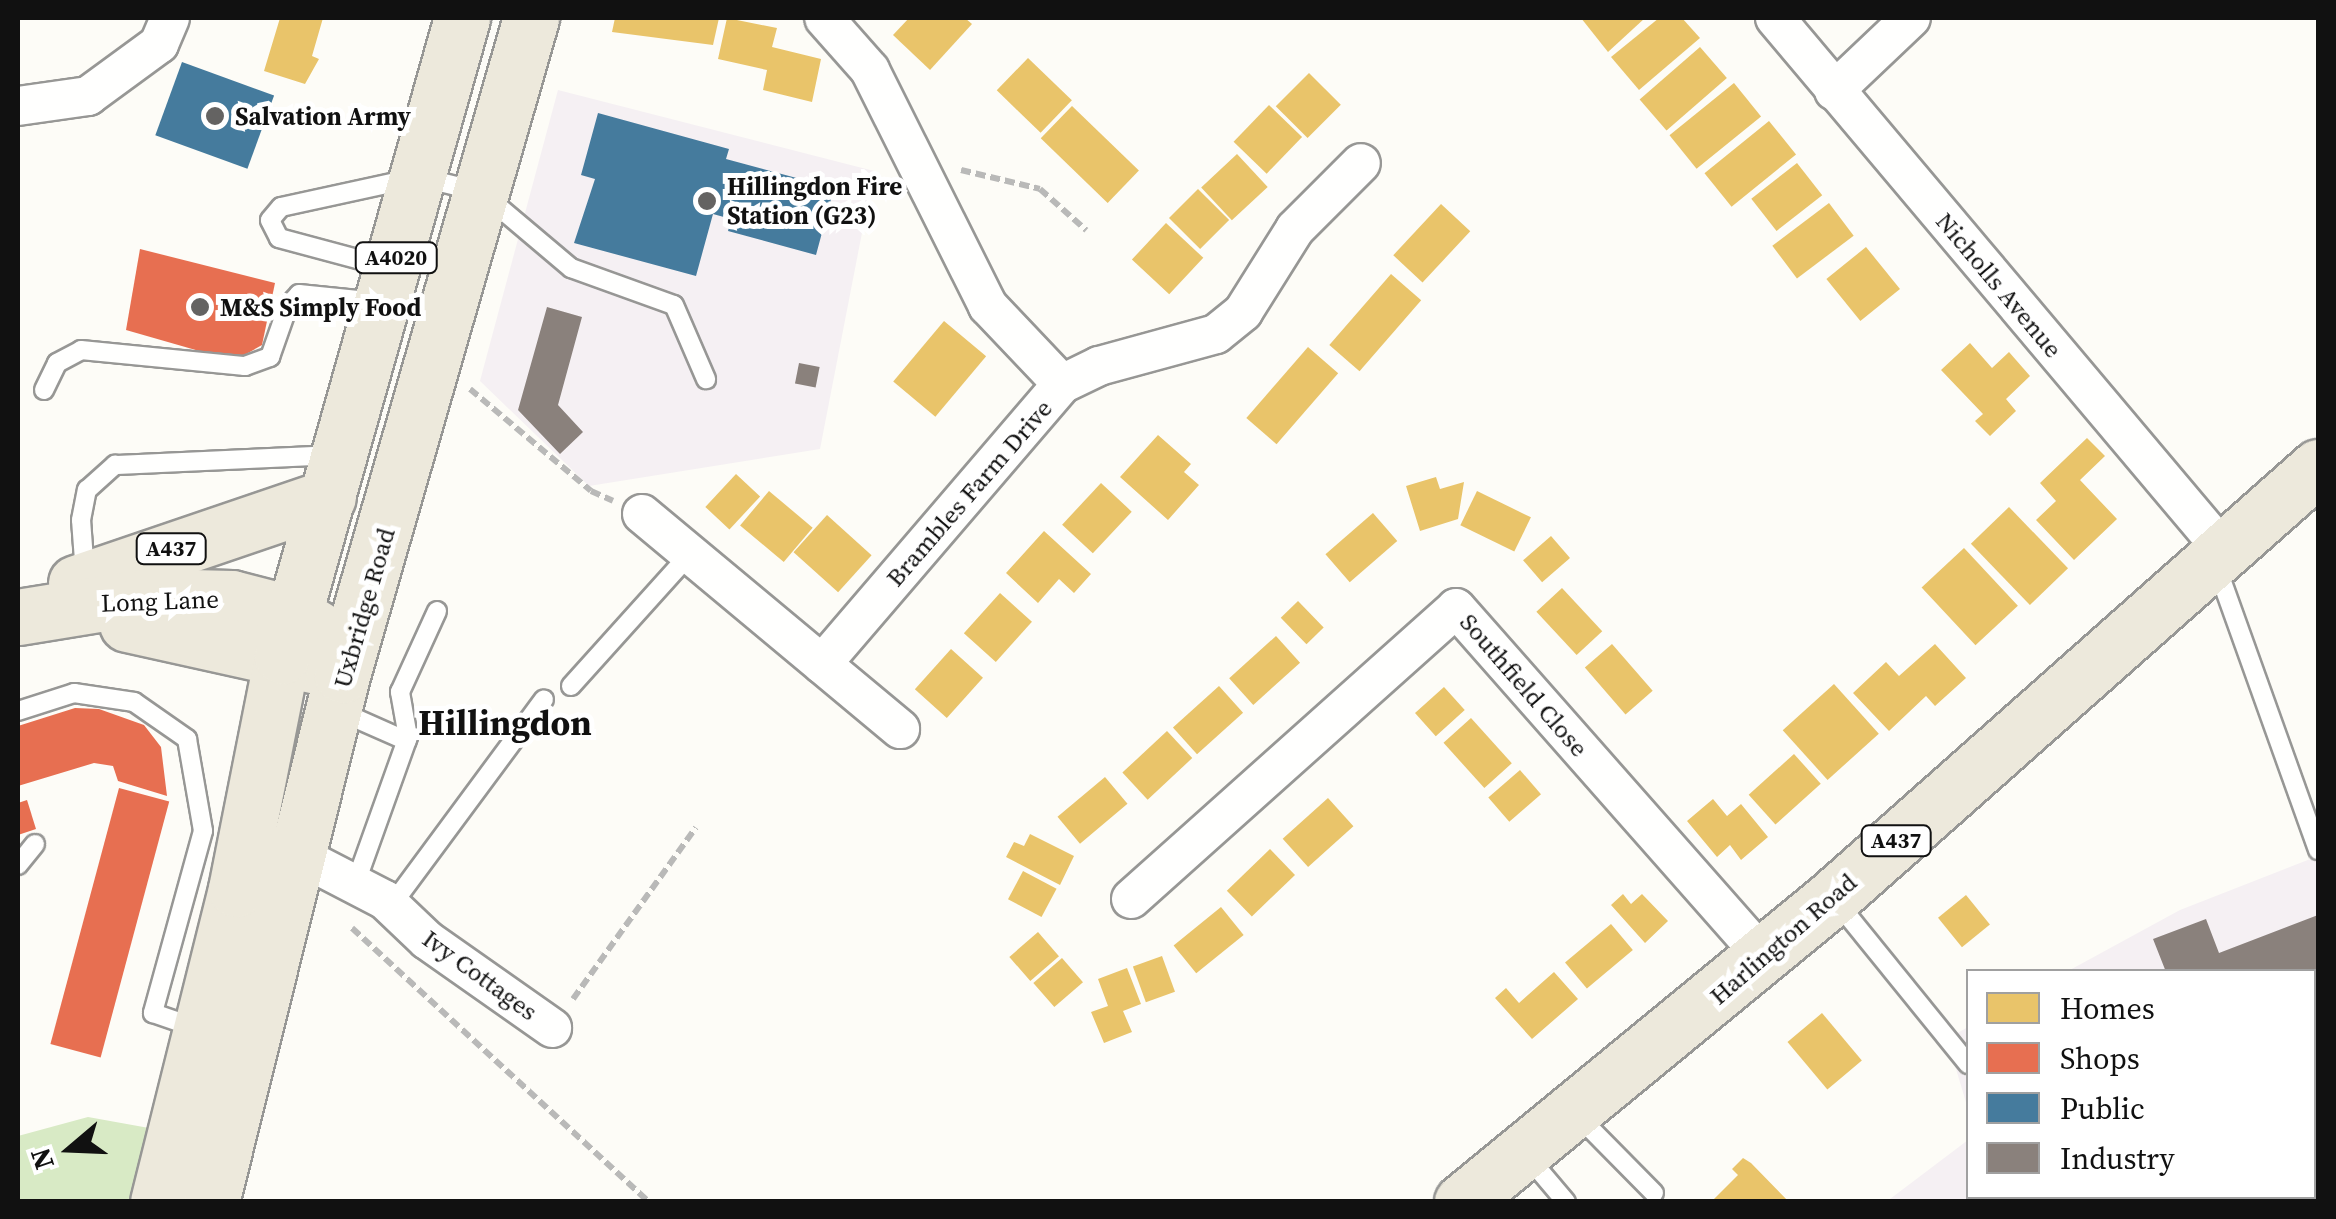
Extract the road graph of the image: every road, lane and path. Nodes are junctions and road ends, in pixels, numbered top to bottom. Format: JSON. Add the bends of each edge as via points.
{"nodes":[{"id":1,"x":462,"y":18,"type":"edge"},
{"id":2,"x":531,"y":18,"type":"edge"},
{"id":3,"x":824,"y":18,"type":"edge"},
{"id":4,"x":1775,"y":18,"type":"edge"},
{"id":5,"x":1910,"y":18,"type":"edge"},
{"id":6,"x":165,"y":31,"type":"edge"},
{"id":7,"x":1834,"y":91,"type":"junction"},
{"id":8,"x":18,"y":106,"type":"edge"},
{"id":9,"x":916,"y":161,"type":"junction"},
{"id":10,"x":1361,"y":163,"type":"dead end"},
{"id":11,"x":419,"y":177,"type":"junction"},
{"id":12,"x":481,"y":192,"type":"junction"},
{"id":13,"x":1086,"y":230,"type":"dead end"},
{"id":14,"x":388,"y":286,"type":"junction"},
{"id":15,"x":436,"y":360,"type":"junction"},
{"id":16,"x":706,"y":379,"type":"dead end"},
{"id":17,"x":1062,"y":384,"type":"junction"},
{"id":18,"x":44,"y":390,"type":"dead end"},
{"id":19,"x":2318,"y":466,"type":"edge"},
{"id":20,"x":333,"y":476,"type":"junction"},
{"id":21,"x":642,"y":514,"type":"joint"},
{"id":22,"x":690,"y":554,"type":"junction"},
{"id":23,"x":2219,"y":556,"type":"junction"},
{"id":24,"x":86,"y":579,"type":"junction"},
{"id":25,"x":436,"y":611,"type":"dead end"},
{"id":26,"x":19,"y":614,"type":"edge"},
{"id":27,"x":288,"y":635,"type":"junction"},
{"id":28,"x":822,"y":664,"type":"junction"},
{"id":29,"x":342,"y":677,"type":"junction"},
{"id":30,"x":571,"y":686,"type":"dead end"},
{"id":31,"x":544,"y":699,"type":"dead end"},
{"id":32,"x":18,"y":712,"type":"edge"},
{"id":33,"x":900,"y":729,"type":"dead end"},
{"id":34,"x":407,"y":742,"type":"junction"},
{"id":35,"x":696,"y":827,"type":"dead end"},
{"id":36,"x":35,"y":844,"type":"dead end"},
{"id":37,"x":2318,"y":850,"type":"edge"},
{"id":38,"x":18,"y":865,"type":"edge"},
{"id":39,"x":296,"y":873,"type":"junction"},
{"id":40,"x":356,"y":882,"type":"junction"},
{"id":41,"x":1833,"y":897,"type":"junction"},
{"id":42,"x":1131,"y":899,"type":"dead end"},
{"id":43,"x":391,"y":906,"type":"junction"},
{"id":44,"x":1763,"y":956,"type":"junction"},
{"id":45,"x":552,"y":1028,"type":"joint"},
{"id":46,"x":202,"y":1029,"type":"junction"},
{"id":47,"x":1966,"y":1062,"type":"edge"},
{"id":48,"x":1576,"y":1113,"type":"junction"},
{"id":49,"x":1524,"y":1153,"type":"junction"},
{"id":50,"x":1654,"y":1193,"type":"dead end"},
{"id":51,"x":158,"y":1202,"type":"edge"},
{"id":52,"x":211,"y":1202,"type":"edge"},
{"id":53,"x":649,"y":1202,"type":"edge"},
{"id":54,"x":1462,"y":1202,"type":"edge"},
{"id":55,"x":1566,"y":1202,"type":"edge"}],
"edges":[{"from":1,"to":11,"type":"main road","number":"A4020"},
{"from":2,"to":12,"type":"main road","name":"Uxbridge Road","number":"A4020"},
{"from":3,"to":9,"type":"street","name":"Brambles Farm Drive","via":[[870,70]]},
{"from":4,"to":7,"type":"street","name":"Nicholls Avenue"},
{"from":5,"to":7,"type":"street"},
{"from":6,"to":8,"type":"street","via":[[88,96]]},
{"from":7,"to":23,"type":"street","name":"Nicholls Avenue"},
{"from":9,"to":13,"type":"path","via":[[1040,190]]},
{"from":9,"to":17,"type":"street","name":"Brambles Farm Drive","via":[[988,306]]},
{"from":10,"to":17,"type":"street","via":[[1294,229],[1243,312],[1216,334],[1100,366]]},
{"from":11,"to":12,"type":"lane"},
{"from":11,"to":14,"type":"main road","number":"A4020"},
{"from":11,"to":14,"type":"lane","via":[[280,207],[270,220],[279,238]]},
{"from":12,"to":15,"type":"main road","name":"Uxbridge Road","number":"A4020"},
{"from":12,"to":16,"type":"lane","via":[[570,268],[674,305]]},
{"from":14,"to":18,"type":"lane","via":[[299,294],[270,357],[245,366],[81,350],[57,363]]},
{"from":14,"to":20,"type":"main road","number":"A4020"},
{"from":15,"to":21,"type":"path","via":[[591,491]]},
{"from":15,"to":29,"type":"main road","name":"Uxbridge Road","number":"A4020"},
{"from":17,"to":28,"type":"street","name":"Brambles Farm Drive"},
{"from":19,"to":23,"type":"main road","name":"Harlington Road","number":"A437"},
{"from":20,"to":24,"type":"main road","name":"Long Lane","number":"A437"},
{"from":20,"to":24,"type":"lane","via":[[115,464],[87,490],[81,520]]},
{"from":20,"to":27,"type":"main road","number":"A4020"},
{"from":21,"to":22,"type":"street"},
{"from":22,"to":28,"type":"street"},
{"from":22,"to":30,"type":"lane"},
{"from":23,"to":37,"type":"lane"},
{"from":23,"to":41,"type":"main road","name":"Harlington Road","number":"A437"},
{"from":24,"to":26,"type":"main road","name":"Long Lane","number":"A437"},
{"from":25,"to":34,"type":"lane","via":[[400,692]]},
{"from":26,"to":27,"type":"main road","name":"Long Lane","number":"A437"},
{"from":27,"to":29,"type":"main road","name":"Long Lane","number":"A437"},
{"from":27,"to":46,"type":"main road","number":"A4020"},
{"from":28,"to":33,"type":"street"},
{"from":29,"to":34,"type":"lane"},
{"from":29,"to":39,"type":"main road","name":"Uxbridge Road","number":"A4020"},
{"from":31,"to":43,"type":"lane"},
{"from":32,"to":46,"type":"lane","via":[[74,694],[134,702],[187,739],[203,831],[153,1013]]},
{"from":34,"to":40,"type":"lane"},
{"from":35,"to":45,"type":"path","name":"Ivy Cottages"},
{"from":36,"to":38,"type":"lane"},
{"from":39,"to":40,"type":"street","name":"Ivy Cottages"},
{"from":39,"to":52,"type":"main road","name":"Uxbridge Road","number":"A4020"},
{"from":39,"to":53,"type":"path"},
{"from":40,"to":43,"type":"street","name":"Ivy Cottages"},
{"from":41,"to":44,"type":"main road","name":"Harlington Road","number":"A437"},
{"from":41,"to":47,"type":"lane"},
{"from":42,"to":44,"type":"street","name":"Southfield Close","via":[[1456,608]]},
{"from":43,"to":45,"type":"street","name":"Ivy Cottages","via":[[427,940]]},
{"from":44,"to":48,"type":"main road","name":"Harlington Road","number":"A437"},
{"from":46,"to":51,"type":"main road","number":"A4020"},
{"from":48,"to":49,"type":"main road","name":"Harlington Road","number":"A437"},
{"from":48,"to":50,"type":"lane"},
{"from":49,"to":54,"type":"main road","name":"Harlington Road","number":"A437"},
{"from":49,"to":55,"type":"lane"}]}
